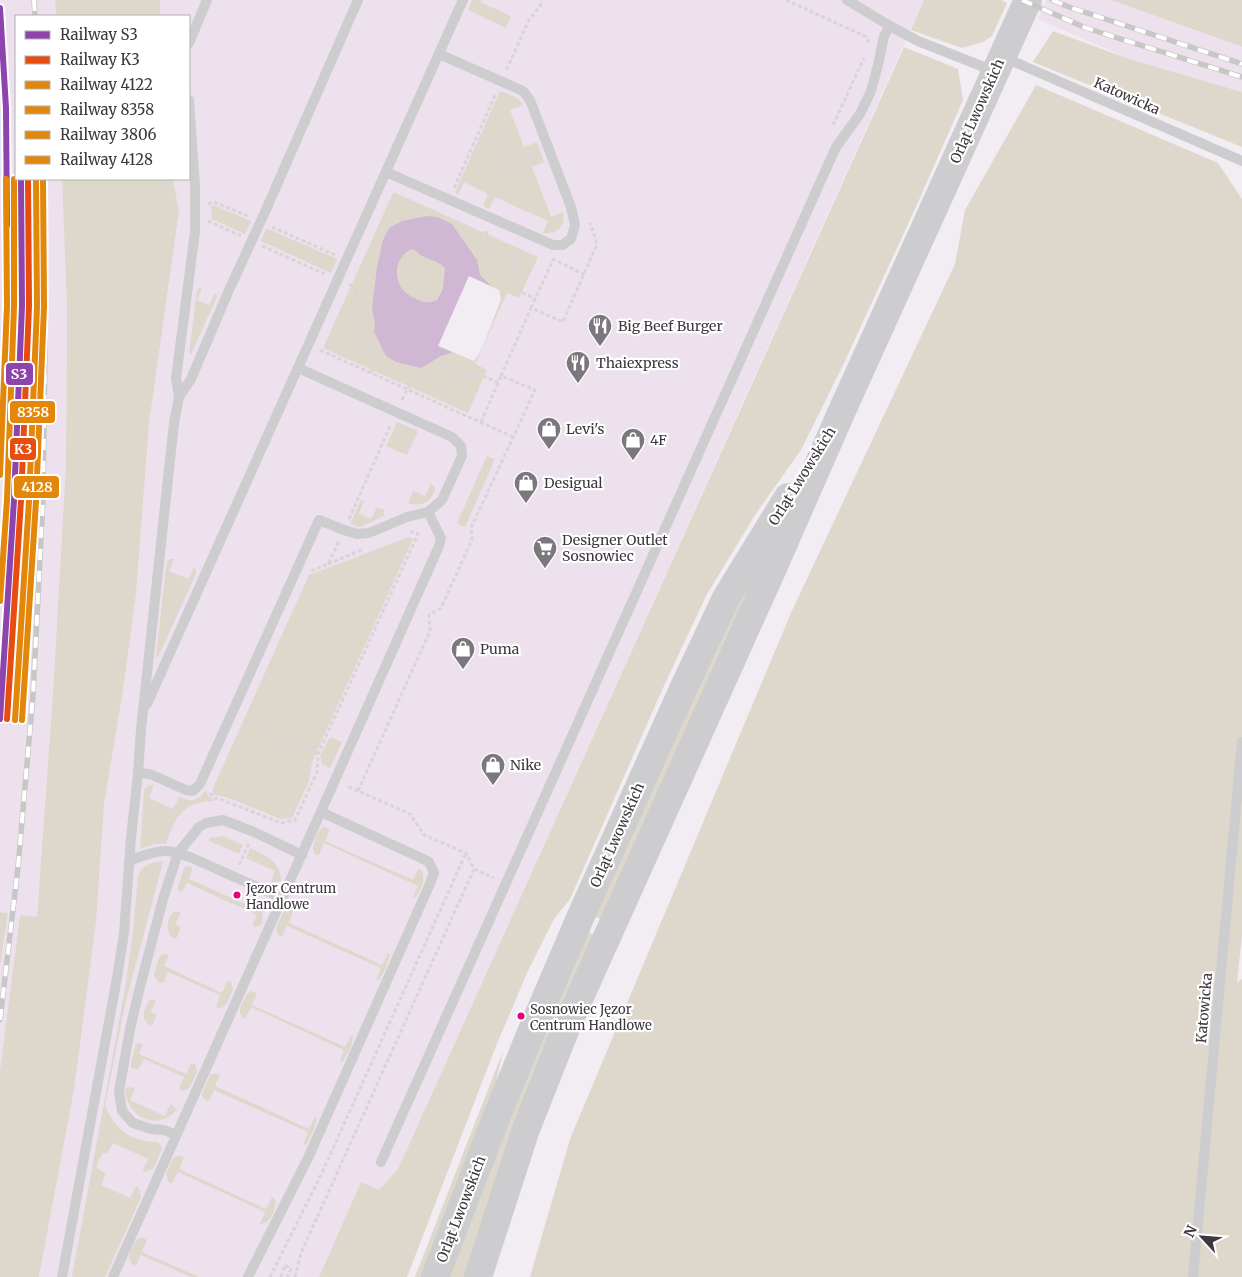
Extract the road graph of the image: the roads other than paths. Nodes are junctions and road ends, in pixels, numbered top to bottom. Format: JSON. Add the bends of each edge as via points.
{"nodes":[{"id":1,"x":207,"y":0,"type":"edge"},
{"id":2,"x":358,"y":0,"type":"edge"},
{"id":3,"x":463,"y":0,"type":"edge"},
{"id":4,"x":847,"y":0,"type":"edge"},
{"id":5,"x":1028,"y":0,"type":"edge"},
{"id":6,"x":890,"y":26,"type":"junction"},
{"id":7,"x":190,"y":40,"type":"edge"},
{"id":8,"x":439,"y":54,"type":"junction"},
{"id":9,"x":999,"y":64,"type":"junction"},
{"id":10,"x":190,"y":114,"type":"edge"},
{"id":11,"x":1242,"y":161,"type":"edge"},
{"id":12,"x":386,"y":172,"type":"junction"},
{"id":13,"x":298,"y":368,"type":"junction"},
{"id":14,"x":178,"y":397,"type":"junction"},
{"id":15,"x":841,"y":413,"type":"junction"},
{"id":16,"x":428,"y":512,"type":"junction"},
{"id":17,"x":143,"y":712,"type":"junction"},
{"id":18,"x":1242,"y":742,"type":"edge"},
{"id":19,"x":138,"y":773,"type":"junction"},
{"id":20,"x":321,"y":812,"type":"junction"},
{"id":21,"x":178,"y":853,"type":"junction"},
{"id":22,"x":302,"y":854,"type":"junction"},
{"id":23,"x":129,"y":861,"type":"junction"},
{"id":24,"x":282,"y":898,"type":"junction"},
{"id":25,"x":176,"y":1135,"type":"junction"},
{"id":26,"x":381,"y":1162,"type":"dead end"},
{"id":27,"x":62,"y":1277,"type":"edge"},
{"id":28,"x":112,"y":1277,"type":"edge"},
{"id":29,"x":248,"y":1277,"type":"edge"},
{"id":30,"x":435,"y":1277,"type":"edge"},
{"id":31,"x":478,"y":1277,"type":"edge"},
{"id":32,"x":1193,"y":1277,"type":"edge"}],
"edges":[{"from":1,"to":7,"type":"lane"},
{"from":2,"to":14,"type":"lane","via":[[191,379]]},
{"from":3,"to":8,"type":"lane"},
{"from":4,"to":6,"type":"lane","name":"Katowicka"},
{"from":5,"to":9,"type":"main road","name":"Orląt Lwowskich"},
{"from":6,"to":9,"type":"lane","name":"Katowicka","via":[[918,41]]},
{"from":6,"to":26,"type":"lane","via":[[884,36],[871,91],[860,114],[836,148]]},
{"from":8,"to":12,"type":"lane"},
{"from":8,"to":12,"type":"lane","via":[[523,91],[530,100],[571,208],[575,225],[571,239],[562,246],[553,245]]},
{"from":9,"to":11,"type":"lane","name":"Katowicka"},
{"from":9,"to":15,"type":"main road","name":"Orląt Lwowskich"},
{"from":10,"to":14,"type":"lane","via":[[195,232],[176,378]]},
{"from":12,"to":13,"type":"lane"},
{"from":13,"to":16,"type":"lane","via":[[452,437],[461,446],[462,456],[442,500]]},
{"from":13,"to":17,"type":"lane"},
{"from":14,"to":17,"type":"lane"},
{"from":15,"to":30,"type":"main road","name":"Orląt Lwowskich","via":[[726,598],[708,634],[542,1005]]},
{"from":15,"to":31,"type":"main road","name":"Orląt Lwowskich","via":[[566,1028],[526,1129]]},
{"from":16,"to":19,"type":"lane","via":[[369,533],[357,534],[319,520],[200,784],[194,791],[186,790],[150,774]]},
{"from":16,"to":20,"type":"lane","via":[[441,538],[439,546]]},
{"from":17,"to":19,"type":"lane"},
{"from":18,"to":32,"type":"lane","name":"Katowicka"},
{"from":19,"to":23,"type":"lane"},
{"from":20,"to":22,"type":"lane"},
{"from":20,"to":29,"type":"lane","via":[[429,862],[434,873],[309,1156]]},
{"from":21,"to":22,"type":"lane","via":[[199,827],[223,820]]},
{"from":21,"to":23,"type":"lane","via":[[165,851]]},
{"from":21,"to":24,"type":"lane"},
{"from":21,"to":25,"type":"lane","via":[[134,1012],[119,1091],[122,1111],[133,1123]]},
{"from":22,"to":24,"type":"lane"},
{"from":23,"to":27,"type":"lane","via":[[117,978]]},
{"from":24,"to":25,"type":"lane"},
{"from":25,"to":28,"type":"lane"}]}
